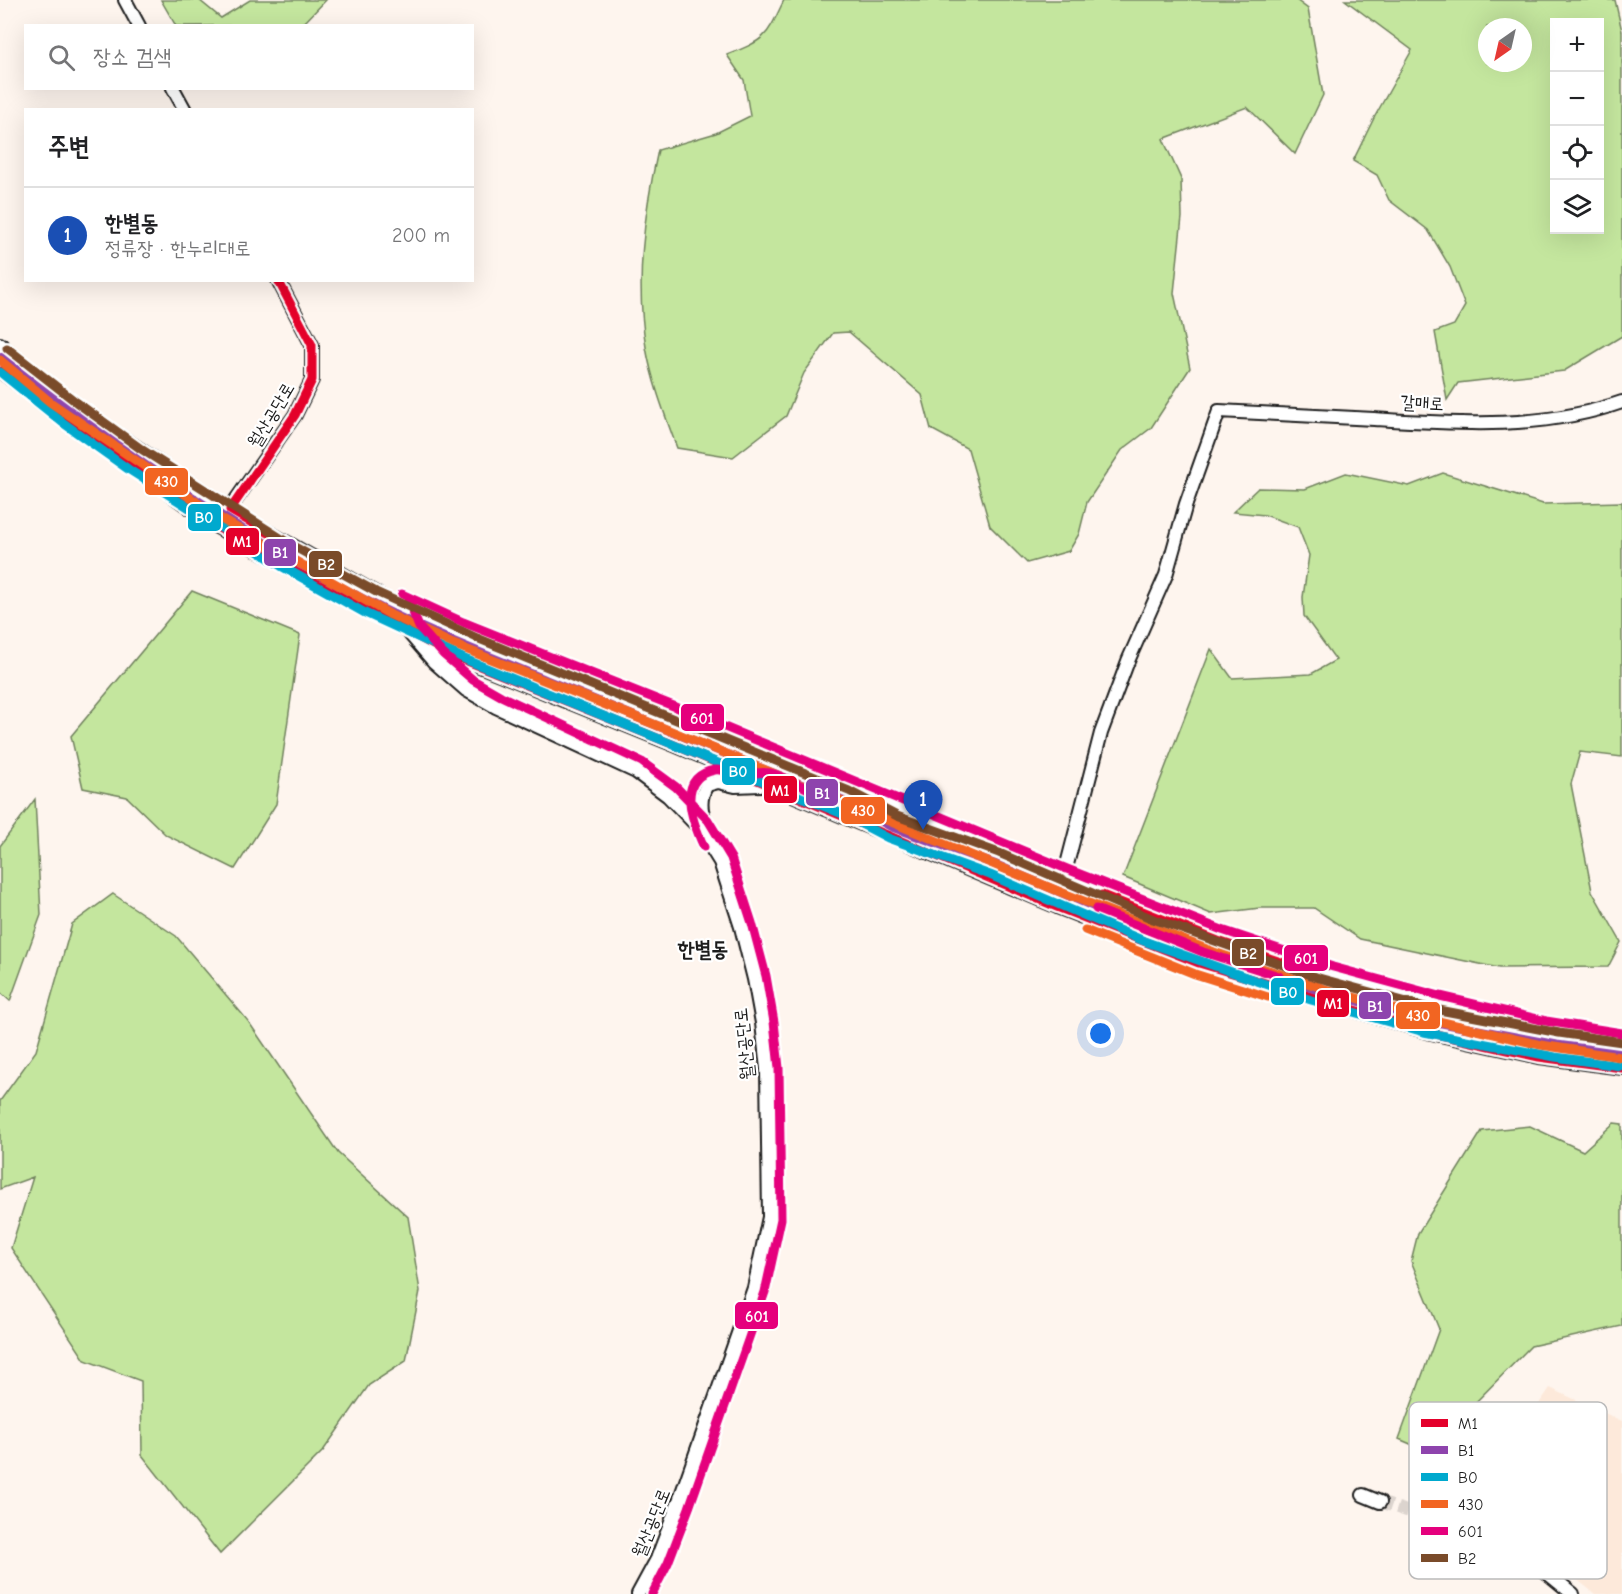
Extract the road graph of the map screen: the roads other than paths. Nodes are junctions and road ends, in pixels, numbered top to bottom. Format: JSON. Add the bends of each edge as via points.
{"nodes":[{"id":1,"x":126,"y":0,"type":"edge"},
{"id":2,"x":138,"y":24,"type":"edge"},
{"id":3,"x":174,"y":90,"type":"edge"},
{"id":4,"x":184,"y":108,"type":"edge"},
{"id":5,"x":279,"y":282,"type":"edge"},
{"id":6,"x":0,"y":344,"type":"edge"},
{"id":7,"x":0,"y":371,"type":"edge"},
{"id":8,"x":1622,"y":402,"type":"edge"},
{"id":9,"x":230,"y":510,"type":"junction"},
{"id":10,"x":217,"y":527,"type":"junction"},
{"id":11,"x":397,"y":605,"type":"junction"},
{"id":12,"x":409,"y":633,"type":"junction"},
{"id":13,"x":768,"y":785,"type":"junction"},
{"id":14,"x":720,"y":862,"type":"junction"},
{"id":15,"x":1063,"y":880,"type":"junction"},
{"id":16,"x":1622,"y":1045,"type":"edge"},
{"id":17,"x":1622,"y":1068,"type":"edge"},
{"id":18,"x":1363,"y":1495,"type":"dead end"},
{"id":19,"x":1380,"y":1502,"type":"tunnel mouth"},
{"id":20,"x":1555,"y":1579,"type":"edge"},
{"id":21,"x":638,"y":1594,"type":"edge"},
{"id":22,"x":1573,"y":1594,"type":"edge"}],
"edges":[{"from":1,"to":2,"type":"street"},
{"from":3,"to":4,"type":"street"},
{"from":5,"to":9,"type":"street","name":"월산공단로","via":[[312,345],[312,381],[295,415]]},
{"from":6,"to":9,"type":"street","via":[[76,406]]},
{"from":7,"to":10,"type":"street"},
{"from":8,"to":15,"type":"street","name":"갈매로","via":[[1543,420],[1473,424],[1219,411],[1166,575],[1101,733]]},
{"from":9,"to":10,"type":"street","name":"월산공단로"},
{"from":9,"to":11,"type":"street"},
{"from":10,"to":12,"type":"street"},
{"from":11,"to":12,"type":"street","name":"월산공단로"},
{"from":11,"to":15,"type":"street"},
{"from":12,"to":13,"type":"street","via":[[450,654]]},
{"from":12,"to":14,"type":"street","name":"월산공단로","via":[[466,690],[636,772],[668,796],[699,828]]},
{"from":13,"to":14,"type":"street","via":[[718,782],[707,785],[702,793],[700,804]]},
{"from":13,"to":17,"type":"street","via":[[1198,963],[1431,1033],[1539,1057]]},
{"from":14,"to":21,"type":"street","name":"월산공단로","via":[[741,927],[762,1023],[767,1069],[769,1217],[754,1288],[657,1559]]},
{"from":15,"to":16,"type":"street","via":[[1329,978],[1544,1033]]},
{"from":18,"to":19,"type":"street"},
{"from":20,"to":22,"type":"street"}]}
